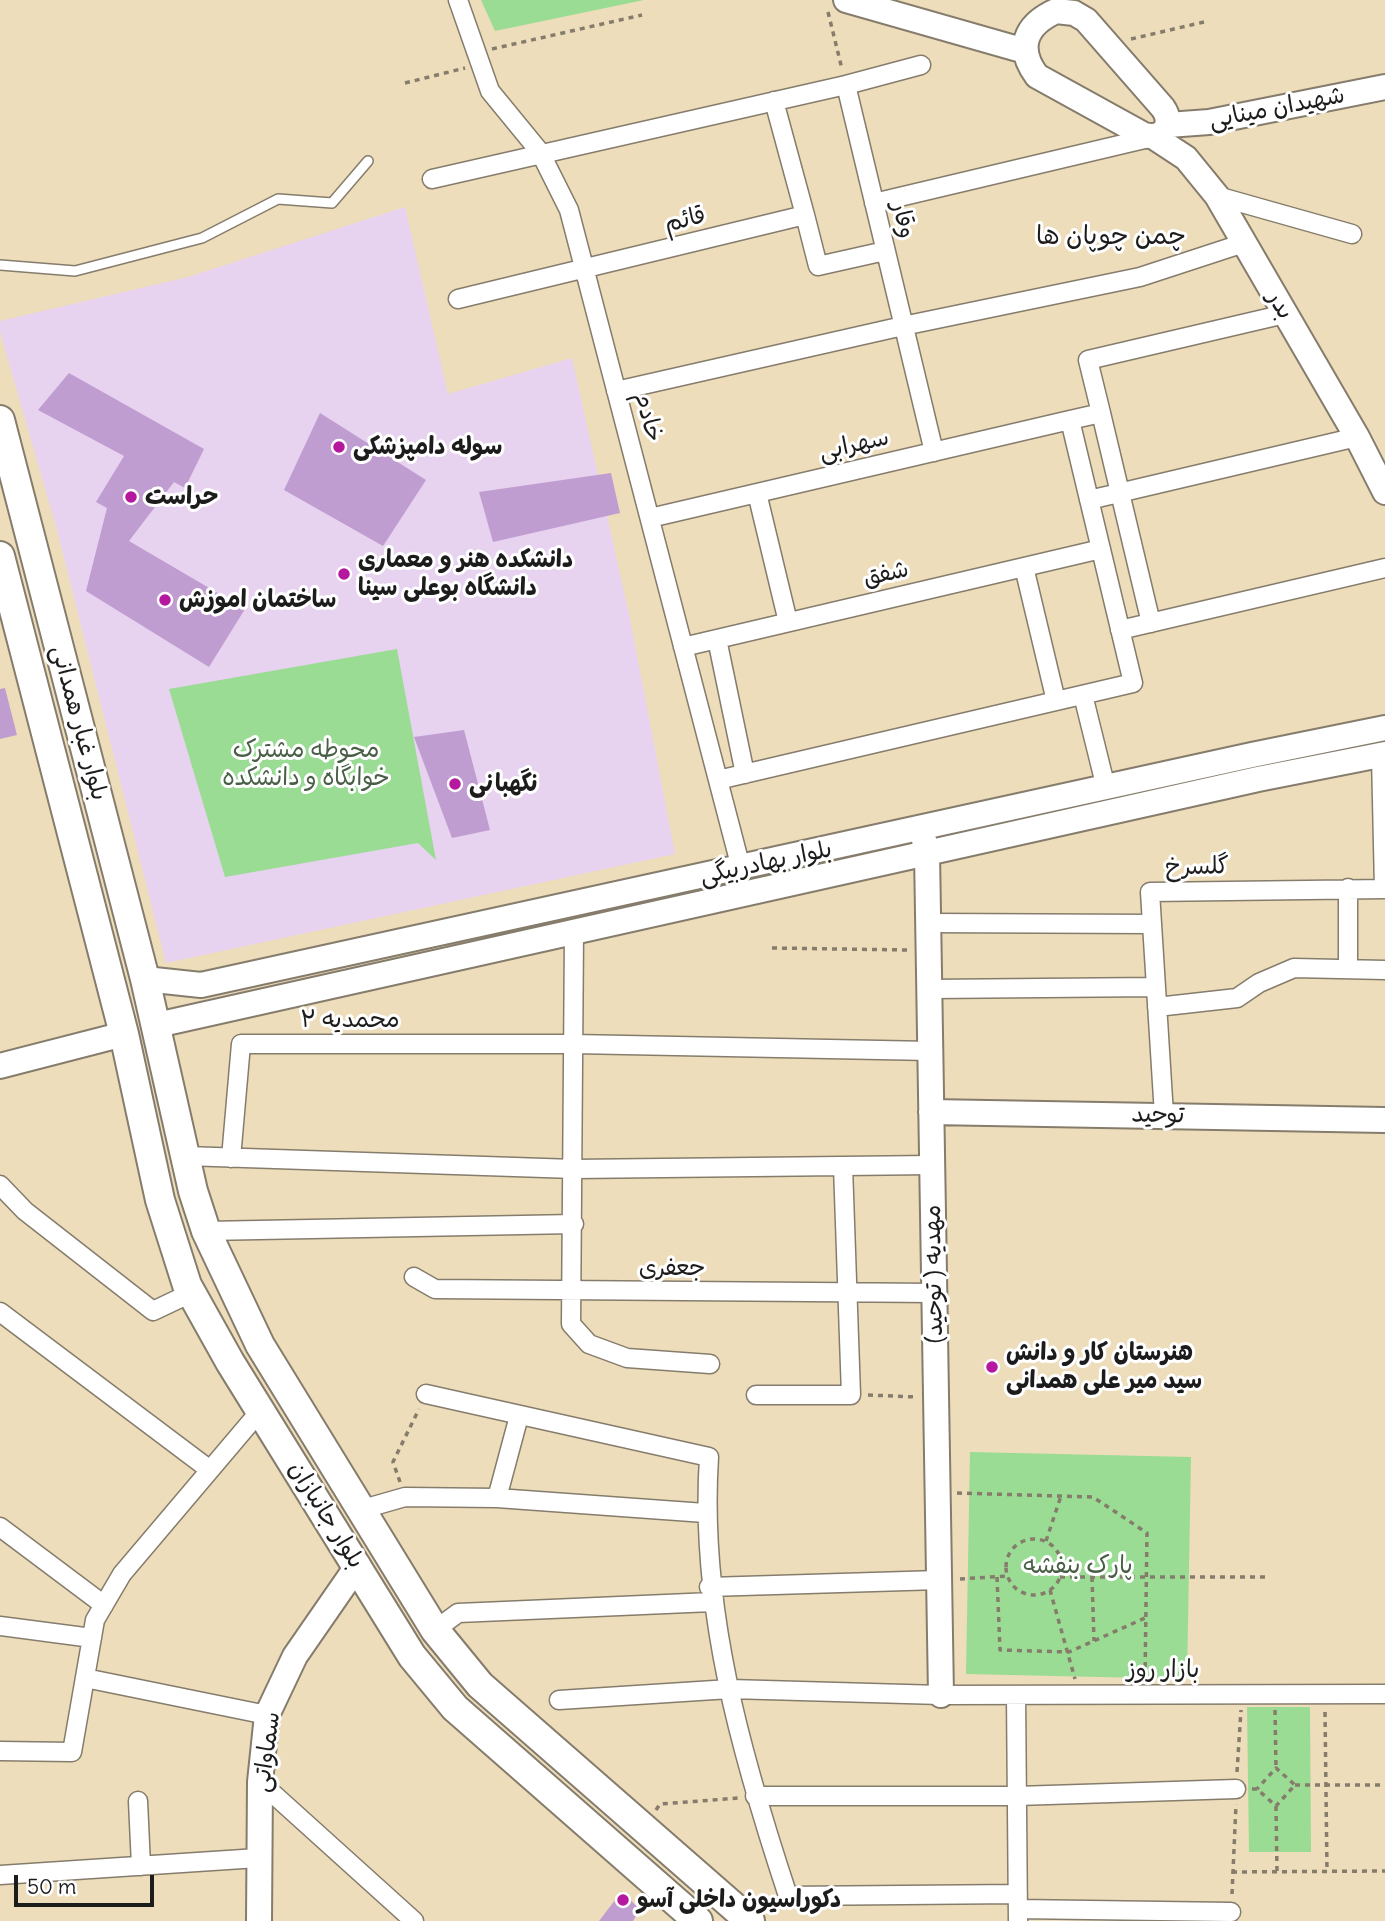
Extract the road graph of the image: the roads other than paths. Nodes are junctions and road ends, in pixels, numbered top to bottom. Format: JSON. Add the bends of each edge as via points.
{"nodes":[{"id":1,"x":458,"y":0,"type":"edge"},
{"id":2,"x":855,"y":1,"type":"edge"},
{"id":3,"x":1073,"y":6,"type":"edge"},
{"id":4,"x":1025,"y":51,"type":"junction"},
{"id":5,"x":921,"y":65,"type":"dead end"},
{"id":6,"x":846,"y":85,"type":"junction"},
{"id":7,"x":1385,"y":87,"type":"edge"},
{"id":8,"x":774,"y":101,"type":"junction"},
{"id":9,"x":1161,"y":131,"type":"junction"},
{"id":10,"x":540,"y":152,"type":"junction"},
{"id":11,"x":368,"y":161,"type":"dead end"},
{"id":12,"x":432,"y":179,"type":"dead end"},
{"id":13,"x":1217,"y":196,"type":"junction"},
{"id":14,"x":874,"y":203,"type":"junction"},
{"id":15,"x":805,"y":215,"type":"junction"},
{"id":16,"x":1352,"y":234,"type":"dead end"},
{"id":17,"x":1244,"y":243,"type":"junction"},
{"id":18,"x":885,"y":251,"type":"junction"},
{"id":19,"x":0,"y":265,"type":"edge"},
{"id":20,"x":585,"y":270,"type":"junction"},
{"id":21,"x":458,"y":299,"type":"dead end"},
{"id":22,"x":1285,"y":314,"type":"junction"},
{"id":23,"x":903,"y":326,"type":"junction"},
{"id":24,"x":616,"y":391,"type":"junction"},
{"id":25,"x":1101,"y":413,"type":"junction"},
{"id":26,"x":0,"y":420,"type":"edge"},
{"id":27,"x":1070,"y":420,"type":"junction"},
{"id":28,"x":1357,"y":437,"type":"junction"},
{"id":29,"x":933,"y":452,"type":"junction"},
{"id":30,"x":1385,"y":492,"type":"edge"},
{"id":31,"x":1120,"y":493,"type":"junction"},
{"id":32,"x":757,"y":494,"type":"junction"},
{"id":33,"x":1089,"y":500,"type":"junction"},
{"id":34,"x":650,"y":518,"type":"junction"},
{"id":35,"x":1101,"y":549,"type":"junction"},
{"id":36,"x":0,"y":556,"type":"edge"},
{"id":37,"x":1024,"y":567,"type":"junction"},
{"id":38,"x":1385,"y":568,"type":"edge"},
{"id":39,"x":788,"y":622,"type":"junction"},
{"id":40,"x":1151,"y":623,"type":"junction"},
{"id":41,"x":1120,"y":630,"type":"junction"},
{"id":42,"x":718,"y":639,"type":"junction"},
{"id":43,"x":683,"y":647,"type":"junction"},
{"id":44,"x":1083,"y":695,"type":"junction"},
{"id":45,"x":1056,"y":701,"type":"junction"},
{"id":46,"x":1385,"y":728,"type":"edge"},
{"id":47,"x":1383,"y":755,"type":"edge"},
{"id":48,"x":745,"y":774,"type":"junction"},
{"id":49,"x":718,"y":780,"type":"junction"},
{"id":50,"x":1106,"y":788,"type":"junction"},
{"id":51,"x":921,"y":829,"type":"junction"},
{"id":52,"x":927,"y":853,"type":"junction"},
{"id":53,"x":741,"y":868,"type":"junction"},
{"id":54,"x":1348,"y":888,"type":"junction"},
{"id":55,"x":1384,"y":889,"type":"edge"},
{"id":56,"x":928,"y":923,"type":"junction"},
{"id":57,"x":1152,"y":924,"type":"junction"},
{"id":58,"x":574,"y":933,"type":"junction"},
{"id":59,"x":1348,"y":967,"type":"junction"},
{"id":60,"x":1385,"y":970,"type":"edge"},
{"id":61,"x":145,"y":979,"type":"junction"},
{"id":62,"x":1156,"y":987,"type":"junction"},
{"id":63,"x":930,"y":989,"type":"junction"},
{"id":64,"x":1157,"y":1007,"type":"junction"},
{"id":65,"x":121,"y":1021,"type":"junction"},
{"id":66,"x":157,"y":1025,"type":"junction"},
{"id":67,"x":574,"y":1044,"type":"junction"},
{"id":68,"x":930,"y":1051,"type":"junction"},
{"id":69,"x":0,"y":1066,"type":"edge"},
{"id":70,"x":932,"y":1112,"type":"junction"},
{"id":71,"x":1164,"y":1115,"type":"junction"},
{"id":72,"x":1385,"y":1120,"type":"edge"},
{"id":73,"x":186,"y":1157,"type":"junction"},
{"id":74,"x":231,"y":1158,"type":"junction"},
{"id":75,"x":932,"y":1165,"type":"junction"},
{"id":76,"x":843,"y":1166,"type":"junction"},
{"id":77,"x":574,"y":1169,"type":"junction"},
{"id":78,"x":0,"y":1185,"type":"edge"},
{"id":79,"x":573,"y":1224,"type":"junction"},
{"id":80,"x":206,"y":1231,"type":"junction"},
{"id":81,"x":414,"y":1277,"type":"dead end"},
{"id":82,"x":574,"y":1292,"type":"junction"},
{"id":83,"x":191,"y":1293,"type":"junction"},
{"id":84,"x":849,"y":1293,"type":"junction"},
{"id":85,"x":934,"y":1293,"type":"junction"},
{"id":86,"x":0,"y":1312,"type":"edge"},
{"id":87,"x":710,"y":1364,"type":"dead end"},
{"id":88,"x":426,"y":1394,"type":"road end"},
{"id":89,"x":756,"y":1395,"type":"dead end"},
{"id":90,"x":260,"y":1411,"type":"junction"},
{"id":91,"x":519,"y":1416,"type":"junction"},
{"id":92,"x":210,"y":1470,"type":"junction"},
{"id":93,"x":497,"y":1498,"type":"junction"},
{"id":94,"x":363,"y":1509,"type":"junction"},
{"id":95,"x":705,"y":1513,"type":"junction"},
{"id":96,"x":0,"y":1527,"type":"edge"},
{"id":97,"x":358,"y":1565,"type":"junction"},
{"id":98,"x":939,"y":1580,"type":"junction"},
{"id":99,"x":711,"y":1594,"type":"junction"},
{"id":100,"x":104,"y":1605,"type":"junction"},
{"id":101,"x":0,"y":1626,"type":"edge"},
{"id":102,"x":435,"y":1630,"type":"junction"},
{"id":103,"x":92,"y":1637,"type":"junction"},
{"id":104,"x":85,"y":1678,"type":"junction"},
{"id":105,"x":730,"y":1689,"type":"junction"},
{"id":106,"x":1385,"y":1694,"type":"edge"},
{"id":107,"x":941,"y":1695,"type":"junction"},
{"id":108,"x":1016,"y":1695,"type":"junction"},
{"id":109,"x":559,"y":1700,"type":"dead end"},
{"id":110,"x":267,"y":1715,"type":"junction"},
{"id":111,"x":0,"y":1752,"type":"edge"},
{"id":112,"x":260,"y":1782,"type":"junction"},
{"id":113,"x":1236,"y":1789,"type":"road end"},
{"id":114,"x":755,"y":1796,"type":"junction"},
{"id":115,"x":1017,"y":1796,"type":"junction"},
{"id":116,"x":138,"y":1801,"type":"dead end"},
{"id":117,"x":645,"y":1829,"type":"junction"},
{"id":118,"x":622,"y":1857,"type":"junction"},
{"id":119,"x":258,"y":1858,"type":"junction"},
{"id":120,"x":141,"y":1866,"type":"junction"},
{"id":121,"x":0,"y":1875,"type":"edge"},
{"id":122,"x":1018,"y":1908,"type":"edge"},
{"id":123,"x":1231,"y":1912,"type":"road end"},
{"id":124,"x":692,"y":1919,"type":"edge"},
{"id":125,"x":259,"y":1921,"type":"edge"},
{"id":126,"x":414,"y":1921,"type":"edge"},
{"id":127,"x":750,"y":1921,"type":"edge"}],
"edges":[{"from":1,"to":10,"type":"street","name":"خادم","via":[[490,91]]},
{"from":2,"to":4,"type":"street"},
{"from":3,"to":4,"type":"street","via":[[1039,19],[1028,33]]},
{"from":3,"to":9,"type":"street","via":[[1163,108],[1168,116]]},
{"from":4,"to":9,"type":"street","name":"بدر","via":[[1037,76],[1117,121]]},
{"from":5,"to":6,"type":"street"},
{"from":6,"to":8,"type":"street"},
{"from":6,"to":14,"type":"street","name":"وقار"},
{"from":7,"to":9,"type":"street","name":"شهیدان مینایی"},
{"from":8,"to":10,"type":"street"},
{"from":8,"to":15,"type":"street"},
{"from":9,"to":13,"type":"street","name":"بدر"},
{"from":9,"to":14,"type":"street"},
{"from":10,"to":12,"type":"street"},
{"from":10,"to":20,"type":"street","name":"خادم","via":[[569,210]]},
{"from":11,"to":19,"type":"lane","via":[[332,203],[278,200],[202,238],[75,271]]},
{"from":13,"to":16,"type":"street"},
{"from":13,"to":17,"type":"street","name":"بدر"},
{"from":14,"to":18,"type":"street","name":"وقار"},
{"from":15,"to":18,"type":"street","via":[[818,266]]},
{"from":15,"to":20,"type":"street","name":"قائم"},
{"from":17,"to":22,"type":"street","name":"بدر"},
{"from":17,"to":23,"type":"street","via":[[1140,277]]},
{"from":18,"to":23,"type":"street","name":"وقار"},
{"from":20,"to":21,"type":"street","name":"قائم"},
{"from":20,"to":24,"type":"street","name":"خادم"},
{"from":22,"to":25,"type":"street","via":[[1088,360]]},
{"from":22,"to":28,"type":"street","name":"بدر"},
{"from":23,"to":24,"type":"street"},
{"from":23,"to":29,"type":"street","name":"وقار"},
{"from":24,"to":34,"type":"street","name":"خادم"},
{"from":25,"to":27,"type":"street","name":"سهرابی"},
{"from":25,"to":31,"type":"street"},
{"from":26,"to":61,"type":"main road","name":"بلوار غبار همدانی"},
{"from":27,"to":29,"type":"street","name":"سهرابی"},
{"from":27,"to":33,"type":"street"},
{"from":28,"to":30,"type":"street","name":"بدر"},
{"from":28,"to":31,"type":"street"},
{"from":29,"to":32,"type":"street","name":"سهرابی"},
{"from":31,"to":33,"type":"street"},
{"from":31,"to":40,"type":"street"},
{"from":32,"to":34,"type":"street","name":"سهرابی"},
{"from":32,"to":39,"type":"street"},
{"from":33,"to":35,"type":"street"},
{"from":34,"to":43,"type":"street","name":"خادم"},
{"from":35,"to":37,"type":"street","name":"شفق"},
{"from":35,"to":41,"type":"street"},
{"from":36,"to":65,"type":"main road","name":"بلوار غبار همدانی"},
{"from":37,"to":39,"type":"street","name":"شفق"},
{"from":37,"to":45,"type":"street"},
{"from":38,"to":40,"type":"street"},
{"from":39,"to":42,"type":"street","name":"شفق"},
{"from":40,"to":41,"type":"street"},
{"from":41,"to":44,"type":"street","via":[[1133,683]]},
{"from":42,"to":43,"type":"street","name":"شفق"},
{"from":42,"to":48,"type":"street"},
{"from":43,"to":49,"type":"street","name":"خادم"},
{"from":44,"to":45,"type":"street"},
{"from":44,"to":50,"type":"street"},
{"from":45,"to":48,"type":"street"},
{"from":46,"to":50,"type":"street","name":"بلوار بهادربیگی"},
{"from":47,"to":52,"type":"street","name":"بلوار بهادربیگی"},
{"from":47,"to":55,"type":"street"},
{"from":48,"to":49,"type":"street"},
{"from":49,"to":53,"type":"street","name":"خادم"},
{"from":50,"to":51,"type":"street","name":"بلوار بهادربیگی"},
{"from":51,"to":52,"type":"street","name":"مهدیه ( توحید)"},
{"from":51,"to":53,"type":"street","name":"بلوار بهادربیگی"},
{"from":52,"to":56,"type":"street","name":"مهدیه ( توحید)"},
{"from":52,"to":58,"type":"street","name":"بلوار بهادربیگی"},
{"from":53,"to":61,"type":"street","name":"بلوار بهادربیگی","via":[[201,985]]},
{"from":54,"to":55,"type":"street","name":"گلسرخ"},
{"from":54,"to":57,"type":"street","name":"گلسرخ","via":[[1150,892]]},
{"from":54,"to":59,"type":"street"},
{"from":56,"to":57,"type":"street"},
{"from":56,"to":63,"type":"street","name":"مهدیه ( توحید)"},
{"from":57,"to":62,"type":"street","name":"گلسرخ"},
{"from":58,"to":66,"type":"street","name":"بلوار بهادربیگی"},
{"from":58,"to":67,"type":"street"},
{"from":59,"to":60,"type":"street"},
{"from":59,"to":64,"type":"street","via":[[1294,968],[1237,998]]},
{"from":61,"to":66,"type":"main road","name":"بلوار غبار همدانی"},
{"from":62,"to":63,"type":"street"},
{"from":62,"to":64,"type":"street","name":"گلسرخ"},
{"from":63,"to":68,"type":"street","name":"مهدیه ( توحید)"},
{"from":64,"to":71,"type":"street","name":"گلسرخ"},
{"from":65,"to":69,"type":"street"},
{"from":65,"to":83,"type":"main road","name":"بلوار جانبازان","via":[[160,1199]]},
{"from":66,"to":73,"type":"main road","name":"بلوار جانبازان"},
{"from":67,"to":68,"type":"street"},
{"from":67,"to":74,"type":"street","name":"محمدیه ۲","via":[[241,1044]]},
{"from":67,"to":77,"type":"street"},
{"from":68,"to":70,"type":"street","name":"مهدیه ( توحید)"},
{"from":70,"to":71,"type":"street","name":"توحید"},
{"from":70,"to":75,"type":"street","name":"مهدیه ( توحید)"},
{"from":71,"to":72,"type":"street","name":"توحید"},
{"from":73,"to":74,"type":"street"},
{"from":73,"to":80,"type":"main road","name":"بلوار جانبازان"},
{"from":74,"to":77,"type":"street"},
{"from":75,"to":76,"type":"street"},
{"from":75,"to":85,"type":"street","name":"مهدیه ( توحید)"},
{"from":76,"to":77,"type":"street"},
{"from":76,"to":84,"type":"street"},
{"from":77,"to":79,"type":"street"},
{"from":78,"to":83,"type":"street","via":[[25,1211],[153,1311]]},
{"from":79,"to":80,"type":"street"},
{"from":79,"to":82,"type":"street"},
{"from":80,"to":94,"type":"main road","name":"بلوار جانبازان","via":[[260,1345]]},
{"from":81,"to":82,"type":"street","name":"جعفری","via":[[435,1289]]},
{"from":82,"to":84,"type":"street","name":"جعفری"},
{"from":82,"to":87,"type":"street","via":[[571,1324],[589,1345],[627,1358]]},
{"from":83,"to":90,"type":"main road","name":"بلوار جانبازان"},
{"from":84,"to":85,"type":"street","name":"جعفری"},
{"from":84,"to":89,"type":"street","via":[[851,1395]]},
{"from":85,"to":98,"type":"street","name":"مهدیه ( توحید)"},
{"from":86,"to":92,"type":"street"},
{"from":88,"to":91,"type":"street"},
{"from":90,"to":92,"type":"street"},
{"from":90,"to":97,"type":"main road","name":"بلوار جانبازان"},
{"from":91,"to":93,"type":"street"},
{"from":91,"to":95,"type":"street","via":[[709,1457]]},
{"from":92,"to":100,"type":"street","via":[[122,1574]]},
{"from":93,"to":94,"type":"street","via":[[405,1497]]},
{"from":93,"to":95,"type":"street"},
{"from":94,"to":102,"type":"main road","name":"بلوار جانبازان"},
{"from":95,"to":99,"type":"street"},
{"from":96,"to":100,"type":"street"},
{"from":97,"to":110,"type":"street","name":"سماواتی","via":[[295,1656]]},
{"from":97,"to":118,"type":"main road","name":"بلوار جانبازان","via":[[412,1656],[455,1708]]},
{"from":98,"to":99,"type":"street"},
{"from":98,"to":107,"type":"street","name":"مهدیه ( توحید)"},
{"from":99,"to":102,"type":"street","via":[[458,1613]]},
{"from":99,"to":105,"type":"street"},
{"from":100,"to":103,"type":"street"},
{"from":101,"to":103,"type":"street"},
{"from":102,"to":117,"type":"main road","name":"بلوار جانبازان","via":[[480,1685]]},
{"from":103,"to":104,"type":"street"},
{"from":104,"to":110,"type":"street"},
{"from":104,"to":111,"type":"street","via":[[72,1752]]},
{"from":105,"to":107,"type":"street","name":"بازار روز"},
{"from":105,"to":109,"type":"street","name":"بازار روز"},
{"from":105,"to":114,"type":"street"},
{"from":106,"to":108,"type":"street","name":"بازار روز"},
{"from":107,"to":108,"type":"street","name":"بازار روز"},
{"from":108,"to":115,"type":"street"},
{"from":110,"to":112,"type":"street","name":"سماواتی"},
{"from":112,"to":119,"type":"street","name":"سماواتی"},
{"from":112,"to":126,"type":"street"},
{"from":113,"to":115,"type":"street"},
{"from":114,"to":115,"type":"street"},
{"from":114,"to":122,"type":"street","via":[[788,1896]]},
{"from":115,"to":122,"type":"street"},
{"from":116,"to":120,"type":"street"},
{"from":117,"to":118,"type":"main road"},
{"from":117,"to":127,"type":"main road","name":"بلوار جانبازان"},
{"from":118,"to":124,"type":"main road","name":"بلوار جانبازان"},
{"from":119,"to":120,"type":"street"},
{"from":119,"to":125,"type":"street","name":"سماواتی"},
{"from":120,"to":121,"type":"street"},
{"from":122,"to":123,"type":"street"}]}
